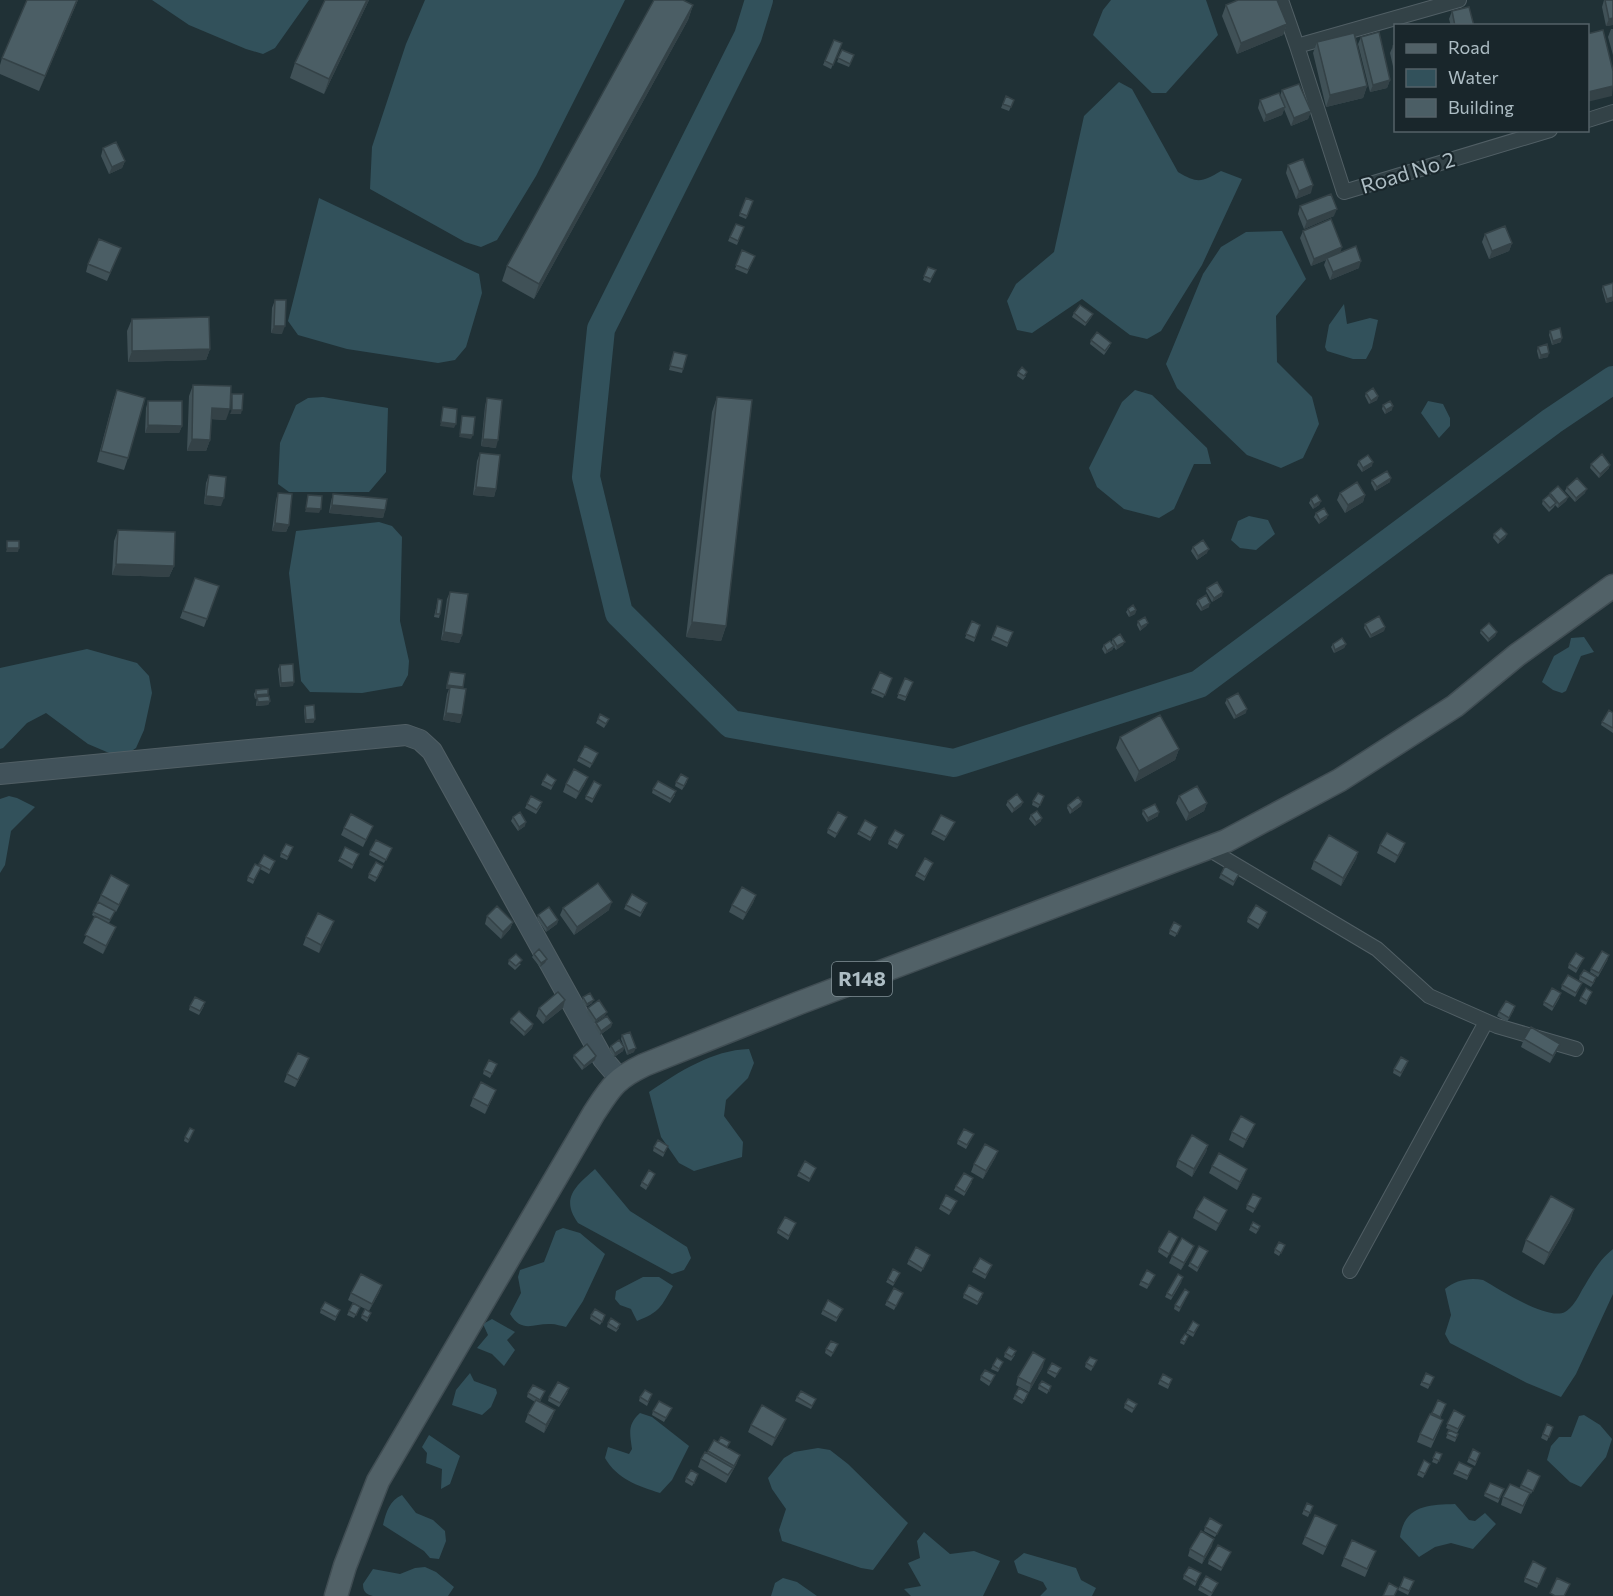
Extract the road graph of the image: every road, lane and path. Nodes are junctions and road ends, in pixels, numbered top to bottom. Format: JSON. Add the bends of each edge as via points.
{"nodes":[{"id":1,"x":1281,"y":0,"type":"edge"},
{"id":2,"x":1459,"y":0,"type":"edge"},
{"id":3,"x":1297,"y":46,"type":"junction"},
{"id":4,"x":1613,"y":112,"type":"edge"},
{"id":5,"x":1589,"y":119,"type":"edge"},
{"id":6,"x":1544,"y":132,"type":"edge"},
{"id":7,"x":1613,"y":586,"type":"edge"},
{"id":8,"x":0,"y":774,"type":"edge"},
{"id":9,"x":1207,"y":848,"type":"junction"},
{"id":10,"x":1486,"y":1022,"type":"junction"},
{"id":11,"x":1576,"y":1049,"type":"dead end"},
{"id":12,"x":620,"y":1078,"type":"junction"},
{"id":13,"x":1350,"y":1271,"type":"dead end"},
{"id":14,"x":336,"y":1596,"type":"edge"}],
"edges":[{"from":1,"to":3,"type":"street"},
{"from":2,"to":3,"type":"street"},
{"from":3,"to":6,"type":"street","name":"Road No 2","via":[[1344,192]]},
{"from":4,"to":5,"type":"street"},
{"from":7,"to":9,"type":"main road","number":"R148","via":[[1516,655],[1455,706],[1340,780]]},
{"from":8,"to":12,"type":"main road","via":[[406,735],[420,740],[432,751],[603,1059]]},
{"from":9,"to":10,"type":"street","via":[[1377,949],[1429,996]]},
{"from":9,"to":12,"type":"main road","number":"R148","via":[[799,1003]]},
{"from":10,"to":11,"type":"street"},
{"from":10,"to":13,"type":"street"},
{"from":12,"to":14,"type":"main road","number":"R148","via":[[594,1113],[378,1481]]}]}
